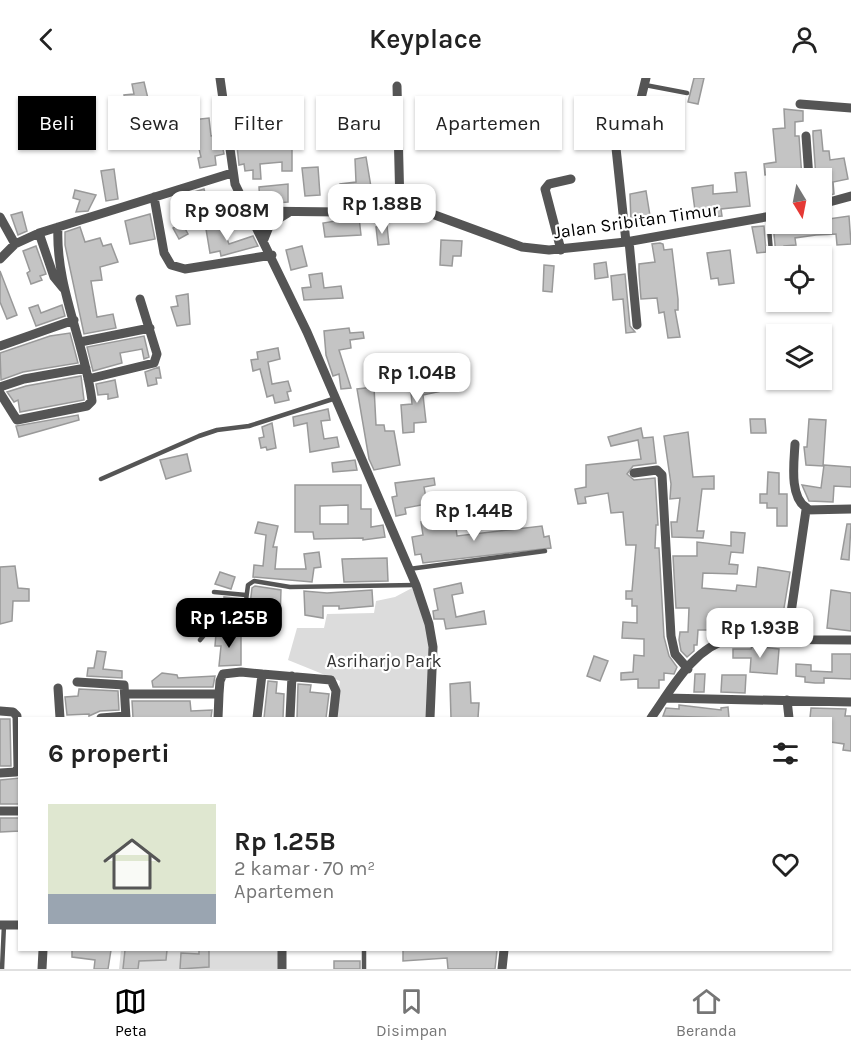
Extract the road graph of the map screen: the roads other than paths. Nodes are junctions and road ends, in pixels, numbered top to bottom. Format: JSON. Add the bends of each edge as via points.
{"nodes":[{"id":1,"x":220,"y":78,"type":"edge"},
{"id":2,"x":646,"y":81,"type":"edge"},
{"id":3,"x":397,"y":86,"type":"dead end"},
{"id":4,"x":687,"y":93,"type":"dead end"},
{"id":5,"x":800,"y":104,"type":"dead end"},
{"id":6,"x":851,"y":108,"type":"edge"},
{"id":7,"x":806,"y":136,"type":"dead end"},
{"id":8,"x":808,"y":168,"type":"edge"},
{"id":9,"x":232,"y":173,"type":"junction"},
{"id":10,"x":571,"y":179,"type":"dead end"},
{"id":11,"x":851,"y":196,"type":"edge"},
{"id":12,"x":154,"y":197,"type":"junction"},
{"id":13,"x":832,"y":201,"type":"edge"},
{"id":14,"x":400,"y":207,"type":"junction"},
{"id":15,"x":249,"y":211,"type":"junction"},
{"id":16,"x":290,"y":212,"type":"junction"},
{"id":17,"x":0,"y":217,"type":"edge"},
{"id":18,"x":766,"y":217,"type":"edge"},
{"id":19,"x":58,"y":227,"type":"junction"},
{"id":20,"x":39,"y":233,"type":"junction"},
{"id":21,"x":264,"y":239,"type":"junction"},
{"id":22,"x":627,"y":242,"type":"junction"},
{"id":23,"x":15,"y":244,"type":"junction"},
{"id":24,"x":561,"y":250,"type":"junction"},
{"id":25,"x":272,"y":255,"type":"junction"},
{"id":26,"x":0,"y":259,"type":"edge"},
{"id":27,"x":65,"y":290,"type":"junction"},
{"id":28,"x":140,"y":299,"type":"dead end"},
{"id":29,"x":74,"y":320,"type":"junction"},
{"id":30,"x":637,"y":325,"type":"dead end"},
{"id":31,"x":150,"y":328,"type":"junction"},
{"id":32,"x":80,"y":342,"type":"junction"},
{"id":33,"x":0,"y":346,"type":"edge"},
{"id":34,"x":86,"y":368,"type":"junction"},
{"id":35,"x":88,"y":379,"type":"junction"},
{"id":36,"x":0,"y":387,"type":"edge"},
{"id":37,"x":0,"y":393,"type":"edge"},
{"id":38,"x":336,"y":398,"type":"junction"},
{"id":39,"x":795,"y":444,"type":"dead end"},
{"id":40,"x":634,"y":473,"type":"dead end"},
{"id":41,"x":101,"y":479,"type":"dead end"},
{"id":42,"x":807,"y":508,"type":"junction"},
{"id":43,"x":851,"y":509,"type":"edge"},
{"id":44,"x":544,"y":550,"type":"dead end"},
{"id":45,"x":409,"y":569,"type":"junction"},
{"id":46,"x":416,"y":585,"type":"junction"},
{"id":47,"x":214,"y":592,"type":"dead end"},
{"id":48,"x":246,"y":595,"type":"junction"},
{"id":49,"x":200,"y":640,"type":"dead end"},
{"id":50,"x":787,"y":640,"type":"junction"},
{"id":51,"x":851,"y":640,"type":"edge"},
{"id":52,"x":688,"y":669,"type":"junction"},
{"id":53,"x":262,"y":674,"type":"junction"},
{"id":54,"x":292,"y":676,"type":"junction"},
{"id":55,"x":77,"y":682,"type":"dead end"},
{"id":56,"x":58,"y":688,"type":"dead end"},
{"id":57,"x":126,"y":694,"type":"junction"},
{"id":58,"x":219,"y":694,"type":"junction"},
{"id":59,"x":665,"y":698,"type":"junction"},
{"id":60,"x":788,"y":700,"type":"junction"},
{"id":61,"x":851,"y":702,"type":"edge"},
{"id":62,"x":0,"y":711,"type":"edge"},
{"id":63,"x":60,"y":717,"type":"edge"},
{"id":64,"x":126,"y":717,"type":"edge"},
{"id":65,"x":218,"y":717,"type":"edge"},
{"id":66,"x":257,"y":717,"type":"edge"},
{"id":67,"x":290,"y":717,"type":"edge"},
{"id":68,"x":333,"y":717,"type":"edge"},
{"id":69,"x":430,"y":717,"type":"edge"},
{"id":70,"x":652,"y":717,"type":"edge"},
{"id":71,"x":789,"y":717,"type":"edge"},
{"id":72,"x":0,"y":773,"type":"edge"},
{"id":73,"x":17,"y":775,"type":"edge"},
{"id":74,"x":0,"y":811,"type":"edge"},
{"id":75,"x":18,"y":811,"type":"edge"},
{"id":76,"x":2,"y":925,"type":"edge"},
{"id":77,"x":18,"y":925,"type":"edge"},
{"id":78,"x":43,"y":951,"type":"edge"},
{"id":79,"x":282,"y":951,"type":"edge"},
{"id":80,"x":364,"y":951,"type":"edge"},
{"id":81,"x":504,"y":951,"type":"edge"},
{"id":82,"x":2,"y":969,"type":"edge"},
{"id":83,"x":42,"y":969,"type":"edge"},
{"id":84,"x":282,"y":969,"type":"edge"},
{"id":85,"x":364,"y":969,"type":"edge"},
{"id":86,"x":502,"y":969,"type":"edge"}],
"edges":[{"from":1,"to":9,"type":"street"},
{"from":2,"to":4,"type":"lane"},
{"from":2,"to":22,"type":"street","via":[[635,123],[616,148]]},
{"from":3,"to":14,"type":"street"},
{"from":5,"to":6,"type":"street"},
{"from":7,"to":8,"type":"street"},
{"from":9,"to":12,"type":"street"},
{"from":9,"to":15,"type":"street"},
{"from":10,"to":24,"type":"street","via":[[549,184],[545,189]]},
{"from":11,"to":13,"type":"street"},
{"from":12,"to":19,"type":"street"},
{"from":12,"to":25,"type":"street","via":[[164,253],[171,265],[185,269]]},
{"from":14,"to":16,"type":"street","name":"Jalan Sribitan Timur"},
{"from":14,"to":24,"type":"street","name":"Jalan Sribitan Timur","via":[[428,211],[538,250]]},
{"from":15,"to":16,"type":"street","name":"Jalan Sribitan Timur"},
{"from":15,"to":21,"type":"street"},
{"from":16,"to":21,"type":"street","via":[[270,224]]},
{"from":17,"to":23,"type":"street"},
{"from":18,"to":22,"type":"street","name":"Jalan Sribitan Timur"},
{"from":19,"to":20,"type":"street"},
{"from":19,"to":27,"type":"street"},
{"from":20,"to":23,"type":"street"},
{"from":20,"to":27,"type":"street","via":[[54,277]]},
{"from":21,"to":25,"type":"street"},
{"from":22,"to":24,"type":"street","name":"Jalan Sribitan Timur"},
{"from":22,"to":30,"type":"street"},
{"from":23,"to":26,"type":"street"},
{"from":25,"to":38,"type":"street"},
{"from":27,"to":29,"type":"street"},
{"from":28,"to":31,"type":"street"},
{"from":29,"to":32,"type":"street"},
{"from":29,"to":33,"type":"street"},
{"from":31,"to":32,"type":"street"},
{"from":31,"to":35,"type":"street","via":[[157,354],[154,363]]},
{"from":32,"to":34,"type":"street"},
{"from":34,"to":35,"type":"street"},
{"from":34,"to":36,"type":"street"},
{"from":35,"to":37,"type":"street","via":[[90,405],[20,419],[12,415]]},
{"from":38,"to":41,"type":"lane","via":[[249,426],[199,436]]},
{"from":38,"to":45,"type":"street"},
{"from":39,"to":42,"type":"street","via":[[798,501]]},
{"from":40,"to":52,"type":"street","via":[[657,470],[662,475],[671,636],[675,654]]},
{"from":42,"to":43,"type":"street"},
{"from":42,"to":50,"type":"street"},
{"from":44,"to":45,"type":"lane"},
{"from":45,"to":46,"type":"street"},
{"from":46,"to":48,"type":"lane","via":[[290,588],[254,581],[248,585]]},
{"from":46,"to":69,"type":"street","via":[[433,647]]},
{"from":47,"to":48,"type":"lane"},
{"from":48,"to":49,"type":"lane","via":[[242,631],[210,628]]},
{"from":50,"to":51,"type":"street"},
{"from":50,"to":52,"type":"street","via":[[721,641],[708,647]]},
{"from":52,"to":59,"type":"street"},
{"from":53,"to":54,"type":"street"},
{"from":53,"to":58,"type":"street","via":[[223,674]]},
{"from":53,"to":66,"type":"street"},
{"from":54,"to":67,"type":"street"},
{"from":54,"to":68,"type":"street","via":[[331,680],[336,691]]},
{"from":55,"to":57,"type":"street","via":[[122,685]]},
{"from":56,"to":63,"type":"street"},
{"from":57,"to":58,"type":"street"},
{"from":57,"to":64,"type":"street"},
{"from":58,"to":65,"type":"street"},
{"from":59,"to":60,"type":"street"},
{"from":59,"to":70,"type":"street"},
{"from":60,"to":61,"type":"street"},
{"from":60,"to":71,"type":"street"},
{"from":62,"to":73,"type":"street","via":[[17,716]]},
{"from":72,"to":73,"type":"street"},
{"from":74,"to":75,"type":"street"},
{"from":76,"to":77,"type":"street"},
{"from":76,"to":82,"type":"lane"},
{"from":78,"to":83,"type":"street"},
{"from":79,"to":84,"type":"street"},
{"from":80,"to":85,"type":"lane"},
{"from":81,"to":86,"type":"street"}]}
